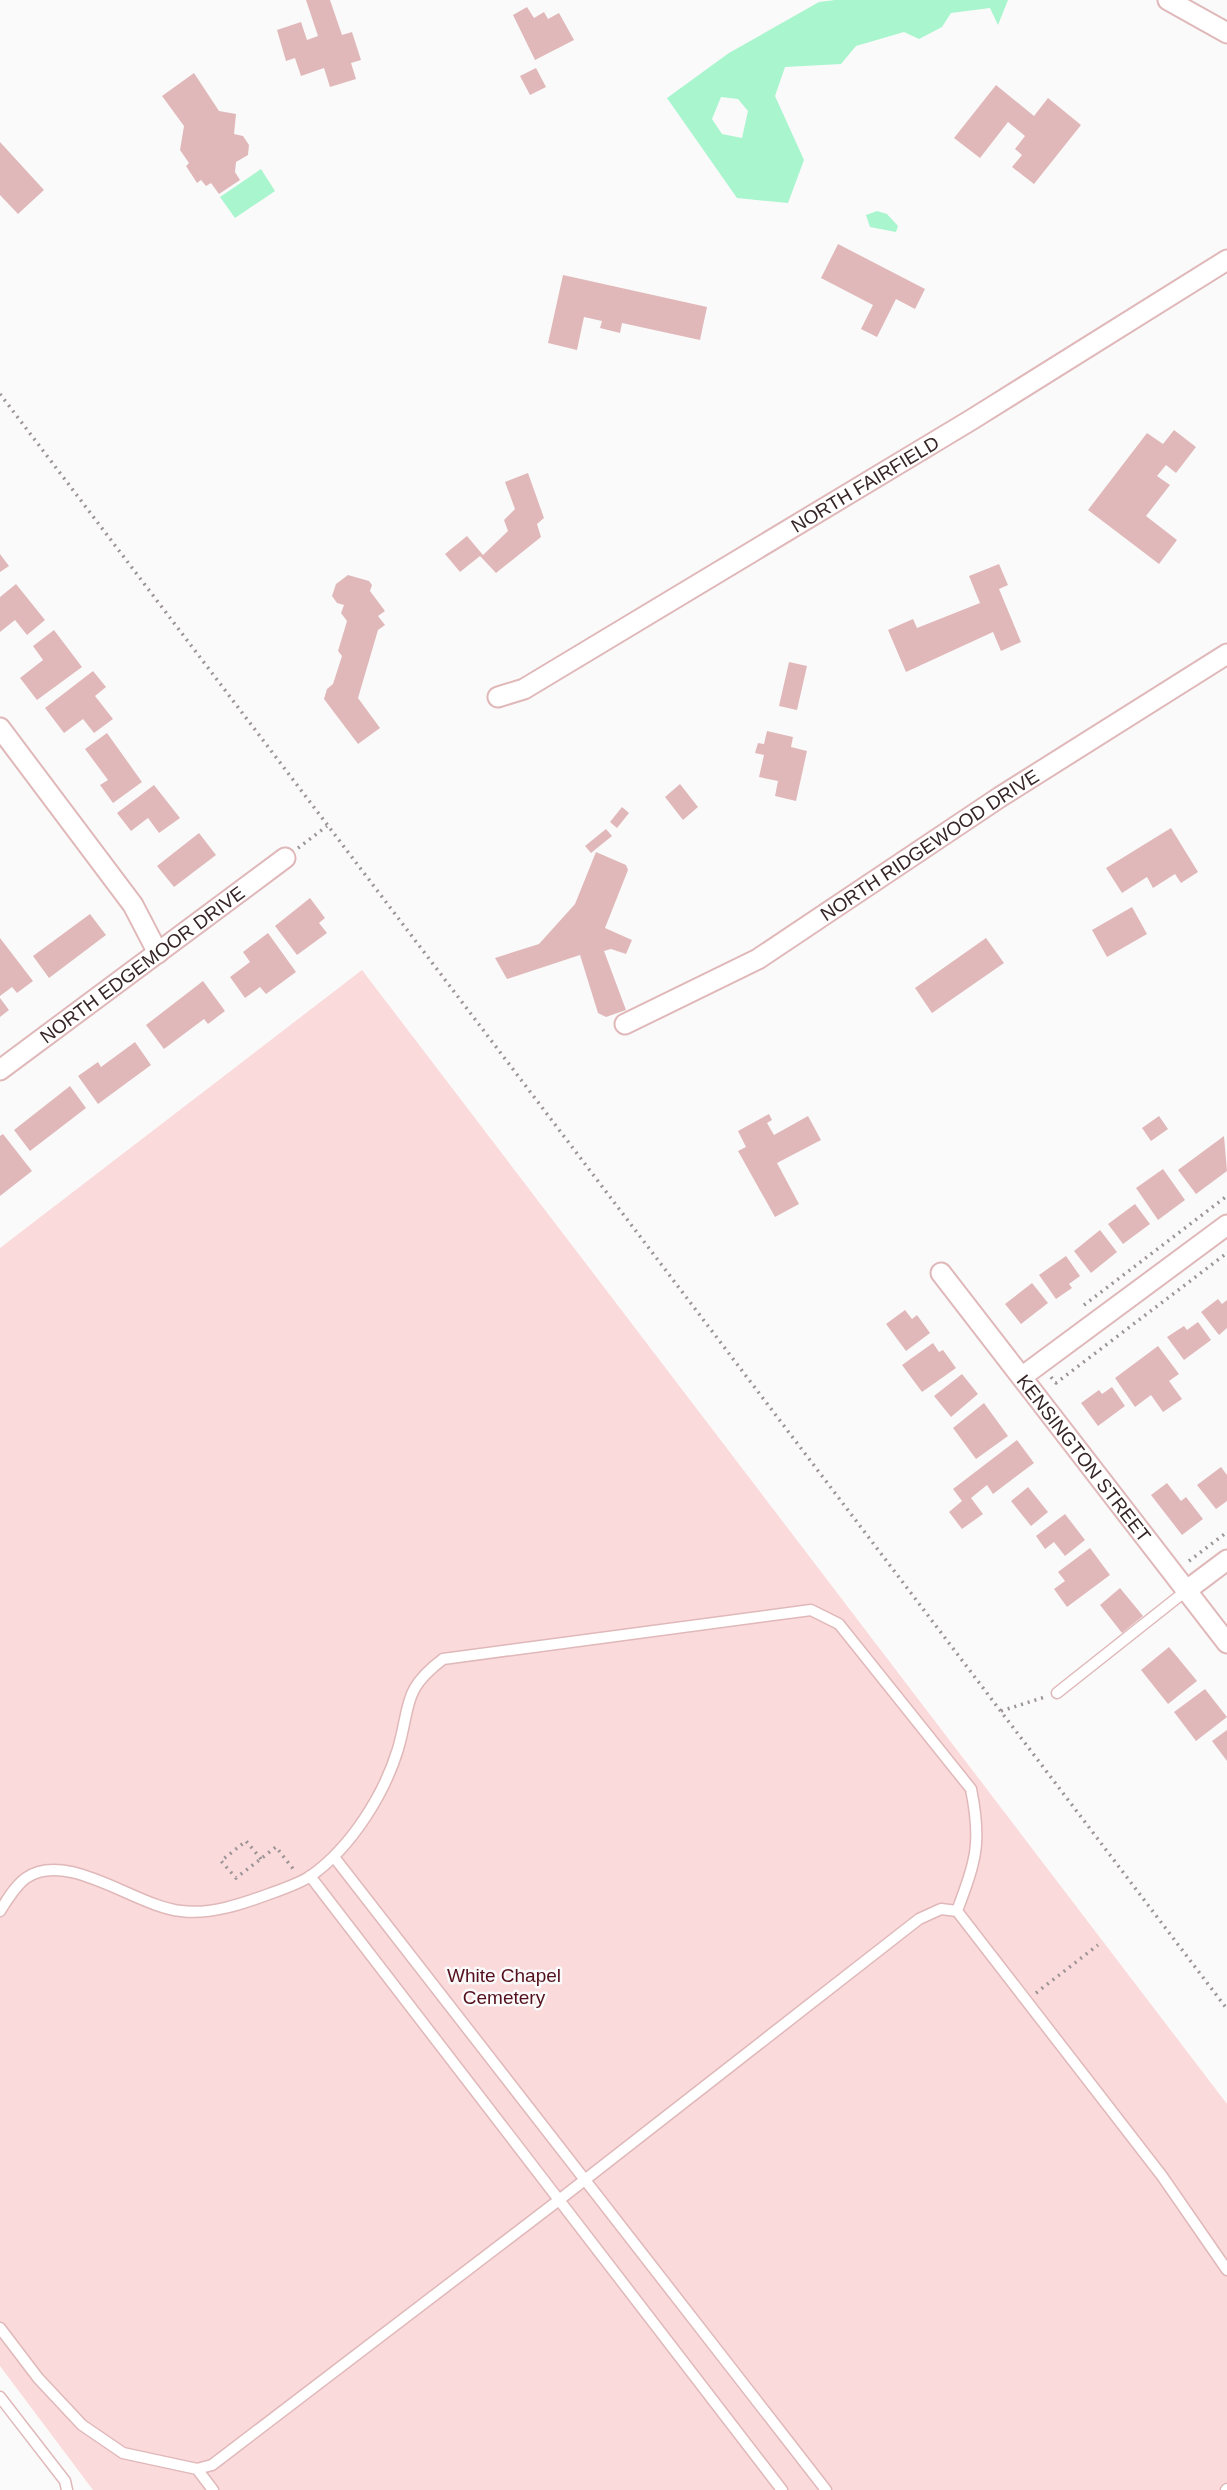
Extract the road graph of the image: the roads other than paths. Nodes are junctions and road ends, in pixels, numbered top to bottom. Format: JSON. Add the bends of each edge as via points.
{"nodes":[{"id":1,"x":1168,"y":0,"type":"edge"},
{"id":2,"x":1227,"y":33,"type":"edge"},
{"id":3,"x":1227,"y":260,"type":"edge"},
{"id":4,"x":1227,"y":654,"type":"edge"},
{"id":5,"x":498,"y":697,"type":"dead end"},
{"id":6,"x":0,"y":728,"type":"edge"},
{"id":7,"x":285,"y":858,"type":"road end"},
{"id":8,"x":158,"y":953,"type":"junction"},
{"id":9,"x":625,"y":1024,"type":"dead end"},
{"id":10,"x":0,"y":1070,"type":"edge"},
{"id":11,"x":1227,"y":1225,"type":"edge"},
{"id":12,"x":942,"y":1273,"type":"dead end"},
{"id":13,"x":1023,"y":1376,"type":"junction"},
{"id":14,"x":1227,"y":1560,"type":"edge"},
{"id":15,"x":1187,"y":1590,"type":"junction"},
{"id":16,"x":1224,"y":1634,"type":"edge"},
{"id":17,"x":1057,"y":1693,"type":"road end"},
{"id":18,"x":334,"y":1857,"type":"junction"},
{"id":19,"x":306,"y":1878,"type":"junction"},
{"id":20,"x":0,"y":1911,"type":"edge"},
{"id":21,"x":957,"y":1911,"type":"junction"},
{"id":22,"x":585,"y":2180,"type":"junction"},
{"id":23,"x":559,"y":2200,"type":"junction"},
{"id":24,"x":1227,"y":2270,"type":"edge"},
{"id":25,"x":0,"y":2328,"type":"edge"},
{"id":26,"x":0,"y":2397,"type":"edge"},
{"id":27,"x":197,"y":2469,"type":"junction"},
{"id":28,"x":67,"y":2490,"type":"edge"},
{"id":29,"x":213,"y":2490,"type":"edge"},
{"id":30,"x":782,"y":2490,"type":"edge"},
{"id":31,"x":826,"y":2490,"type":"edge"}],
"edges":[{"from":1,"to":2,"type":"street"},
{"from":3,"to":5,"type":"street","name":"NORTH FAIRFIELD","via":[[524,689]]},
{"from":4,"to":9,"type":"street","name":"NORTH RIDGEWOOD DRIVE","via":[[1000,797],[758,959]]},
{"from":6,"to":8,"type":"street","via":[[133,905]]},
{"from":7,"to":8,"type":"street","name":"NORTH EDGEMOOR DRIVE"},
{"from":8,"to":10,"type":"street","name":"NORTH EDGEMOOR DRIVE"},
{"from":11,"to":13,"type":"street"},
{"from":12,"to":13,"type":"street","name":"KENSINGTON STREET"},
{"from":13,"to":15,"type":"street","name":"KENSINGTON STREET"},
{"from":14,"to":15,"type":"street"},
{"from":15,"to":16,"type":"street","name":"KENSINGTON STREET"},
{"from":15,"to":17,"type":"lane"},
{"from":18,"to":19,"type":"lane"},
{"from":18,"to":21,"type":"lane","via":[[370,1810],[397,1752],[413,1687],[443,1659],[811,1610],[839,1624],[971,1790],[978,1823],[977,1855]]},
{"from":18,"to":22,"type":"lane"},
{"from":19,"to":20,"type":"lane","via":[[220,1909],[181,1912],[69,1870],[47,1870],[27,1877]]},
{"from":19,"to":23,"type":"lane"},
{"from":21,"to":22,"type":"lane","via":[[941,1909],[919,1919]]},
{"from":21,"to":24,"type":"lane","via":[[1162,2176]]},
{"from":22,"to":23,"type":"lane"},
{"from":22,"to":31,"type":"lane"},
{"from":23,"to":27,"type":"lane","via":[[212,2465]]},
{"from":23,"to":30,"type":"lane"},
{"from":25,"to":27,"type":"lane","via":[[82,2425],[123,2454]]},
{"from":26,"to":28,"type":"lane","via":[[65,2481]]},
{"from":27,"to":29,"type":"lane"}]}
